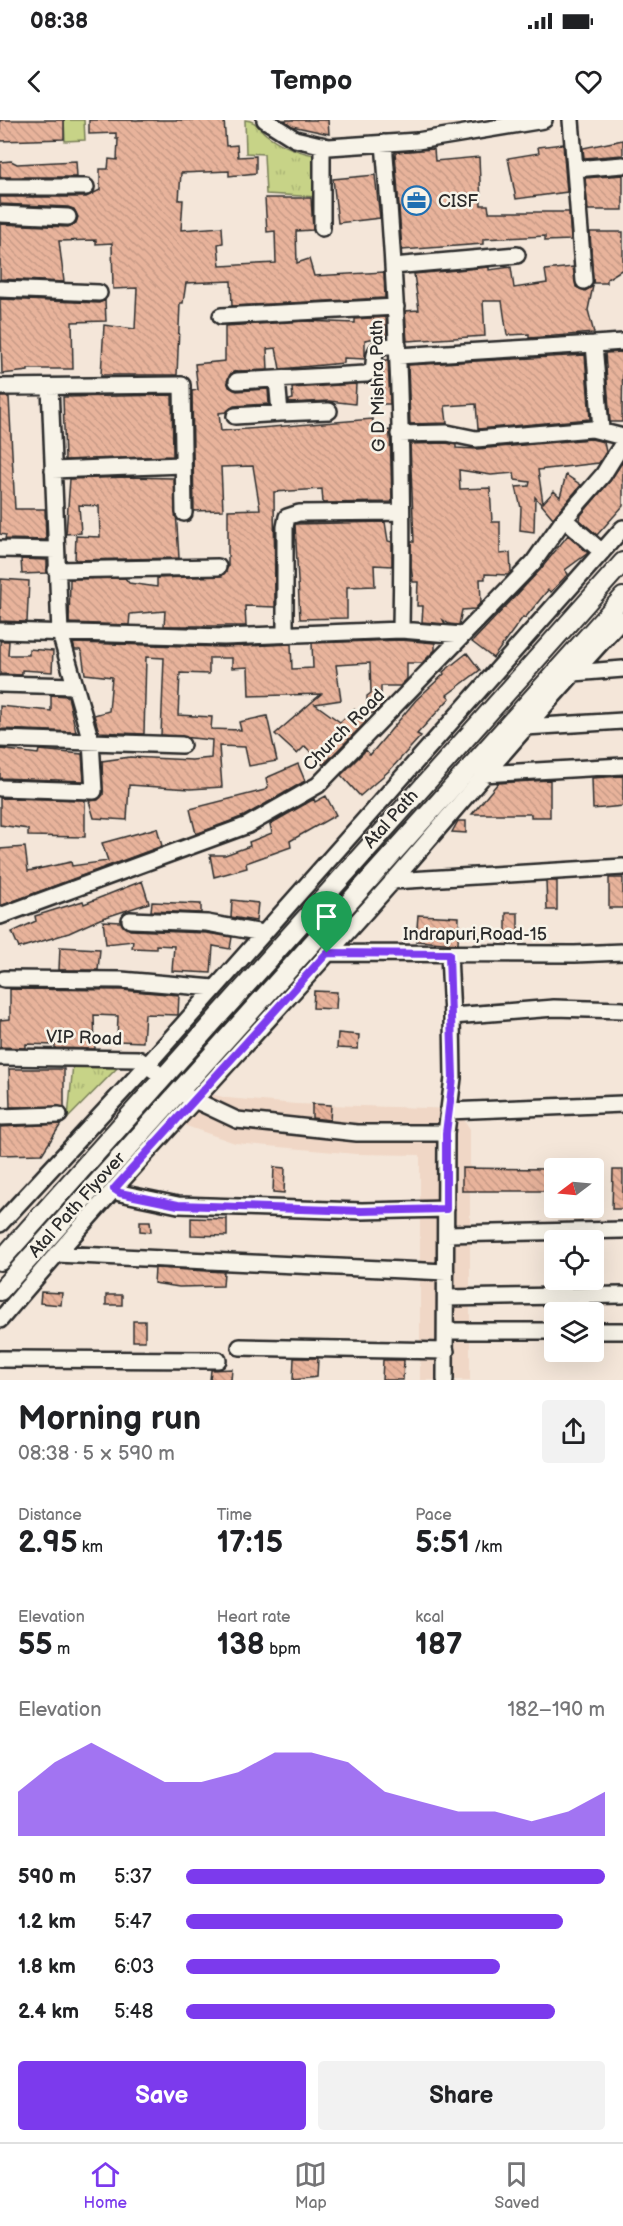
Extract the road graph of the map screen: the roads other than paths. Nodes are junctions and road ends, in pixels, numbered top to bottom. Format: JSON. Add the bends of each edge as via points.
{"nodes":[{"id":1,"x":265,"y":120,"type":"edge"},
{"id":2,"x":544,"y":120,"type":"edge"},
{"id":3,"x":571,"y":120,"type":"edge"},
{"id":4,"x":501,"y":123,"type":"edge"},
{"id":5,"x":384,"y":142,"type":"junction"},
{"id":6,"x":322,"y":146,"type":"junction"},
{"id":7,"x":623,"y":165,"type":"edge"},
{"id":8,"x":575,"y":169,"type":"junction"},
{"id":9,"x":0,"y":187,"type":"edge"},
{"id":10,"x":86,"y":187,"type":"dead end"},
{"id":11,"x":0,"y":214,"type":"edge"},
{"id":12,"x":68,"y":217,"type":"dead end"},
{"id":13,"x":322,"y":228,"type":"dead end"},
{"id":14,"x":517,"y":255,"type":"dead end"},
{"id":15,"x":393,"y":266,"type":"junction"},
{"id":16,"x":584,"y":281,"type":"dead end"},
{"id":17,"x":0,"y":289,"type":"edge"},
{"id":18,"x":99,"y":293,"type":"dead end"},
{"id":19,"x":396,"y":307,"type":"junction"},
{"id":20,"x":220,"y":316,"type":"dead end"},
{"id":21,"x":623,"y":342,"type":"edge"},
{"id":22,"x":594,"y":344,"type":"junction"},
{"id":23,"x":398,"y":350,"type":"junction"},
{"id":24,"x":277,"y":379,"type":"junction"},
{"id":25,"x":237,"y":381,"type":"dead end"},
{"id":26,"x":0,"y":387,"type":"edge"},
{"id":27,"x":51,"y":387,"type":"junction"},
{"id":28,"x":329,"y":411,"type":"dead end"},
{"id":29,"x":280,"y":413,"type":"junction"},
{"id":30,"x":235,"y":416,"type":"dead end"},
{"id":31,"x":601,"y":429,"type":"junction"},
{"id":32,"x":399,"y":434,"type":"junction"},
{"id":33,"x":623,"y":437,"type":"edge"},
{"id":34,"x":623,"y":443,"type":"edge"},
{"id":35,"x":182,"y":465,"type":"junction"},
{"id":36,"x":53,"y":470,"type":"junction"},
{"id":37,"x":401,"y":512,"type":"junction"},
{"id":38,"x":184,"y":513,"type":"dead end"},
{"id":39,"x":564,"y":519,"type":"junction"},
{"id":40,"x":623,"y":528,"type":"edge"},
{"id":41,"x":0,"y":549,"type":"edge"},
{"id":42,"x":56,"y":550,"type":"junction"},
{"id":43,"x":602,"y":552,"type":"junction"},
{"id":44,"x":623,"y":562,"type":"edge"},
{"id":45,"x":218,"y":567,"type":"dead end"},
{"id":46,"x":56,"y":570,"type":"junction"},
{"id":47,"x":623,"y":597,"type":"edge"},
{"id":48,"x":620,"y":626,"type":"edge"},
{"id":49,"x":401,"y":630,"type":"junction"},
{"id":50,"x":0,"y":631,"type":"edge"},
{"id":51,"x":60,"y":633,"type":"junction"},
{"id":52,"x":285,"y":633,"type":"junction"},
{"id":53,"x":462,"y":635,"type":"junction"},
{"id":54,"x":623,"y":669,"type":"edge"},
{"id":55,"x":573,"y":673,"type":"junction"},
{"id":56,"x":0,"y":684,"type":"edge"},
{"id":57,"x":75,"y":686,"type":"junction"},
{"id":58,"x":623,"y":721,"type":"edge"},
{"id":59,"x":525,"y":727,"type":"junction"},
{"id":60,"x":0,"y":739,"type":"edge"},
{"id":61,"x":91,"y":741,"type":"junction"},
{"id":62,"x":182,"y":746,"type":"dead end"},
{"id":63,"x":623,"y":766,"type":"edge"},
{"id":64,"x":483,"y":774,"type":"junction"},
{"id":65,"x":0,"y":788,"type":"edge"},
{"id":66,"x":623,"y":867,"type":"edge"},
{"id":67,"x":392,"y":881,"type":"junction"},
{"id":68,"x":0,"y":916,"type":"edge"},
{"id":69,"x":130,"y":920,"type":"dead end"},
{"id":70,"x":263,"y":933,"type":"junction"},
{"id":71,"x":623,"y":952,"type":"edge"},
{"id":72,"x":327,"y":953,"type":"junction"},
{"id":73,"x":449,"y":954,"type":"junction"},
{"id":74,"x":4,"y":980,"type":"dead end"},
{"id":75,"x":214,"y":988,"type":"junction"},
{"id":76,"x":623,"y":1010,"type":"edge"},
{"id":77,"x":452,"y":1016,"type":"junction"},
{"id":78,"x":0,"y":1057,"type":"edge"},
{"id":79,"x":148,"y":1064,"type":"junction"},
{"id":80,"x":161,"y":1078,"type":"junction"},
{"id":81,"x":185,"y":1096,"type":"junction"},
{"id":82,"x":623,"y":1104,"type":"edge"},
{"id":83,"x":448,"y":1111,"type":"junction"},
{"id":84,"x":59,"y":1115,"type":"dead end"},
{"id":85,"x":0,"y":1117,"type":"edge"},
{"id":86,"x":446,"y":1133,"type":"junction"},
{"id":87,"x":114,"y":1189,"type":"junction"},
{"id":88,"x":446,"y":1209,"type":"junction"},
{"id":89,"x":0,"y":1224,"type":"edge"},
{"id":90,"x":623,"y":1230,"type":"edge"},
{"id":91,"x":446,"y":1234,"type":"junction"},
{"id":92,"x":56,"y":1254,"type":"junction"},
{"id":93,"x":0,"y":1261,"type":"edge"},
{"id":94,"x":446,"y":1272,"type":"junction"},
{"id":95,"x":0,"y":1291,"type":"edge"},
{"id":96,"x":623,"y":1295,"type":"edge"},
{"id":97,"x":446,"y":1298,"type":"junction"},
{"id":98,"x":0,"y":1320,"type":"edge"},
{"id":99,"x":446,"y":1331,"type":"junction"},
{"id":100,"x":544,"y":1331,"type":"edge"},
{"id":101,"x":604,"y":1331,"type":"edge"},
{"id":102,"x":623,"y":1331,"type":"edge"},
{"id":103,"x":240,"y":1347,"type":"dead end"},
{"id":104,"x":446,"y":1351,"type":"junction"},
{"id":105,"x":0,"y":1359,"type":"edge"},
{"id":106,"x":218,"y":1360,"type":"dead end"},
{"id":107,"x":446,"y":1380,"type":"edge"}],
"edges":[{"from":1,"to":6,"type":"street","via":[[295,139]]},
{"from":2,"to":4,"type":"street"},
{"from":3,"to":8,"type":"street"},
{"from":4,"to":5,"type":"street","via":[[417,141]]},
{"from":5,"to":6,"type":"street"},
{"from":5,"to":15,"type":"street","name":"G D Mishra Path"},
{"from":6,"to":13,"type":"street"},
{"from":7,"to":8,"type":"street"},
{"from":8,"to":16,"type":"street"},
{"from":9,"to":10,"type":"street"},
{"from":11,"to":12,"type":"street"},
{"from":14,"to":15,"type":"street"},
{"from":15,"to":19,"type":"street","name":"G D Mishra Path"},
{"from":17,"to":18,"type":"street"},
{"from":19,"to":20,"type":"street"},
{"from":19,"to":23,"type":"street","name":"G D Mishra Path"},
{"from":21,"to":22,"type":"street"},
{"from":22,"to":23,"type":"street"},
{"from":22,"to":31,"type":"street"},
{"from":23,"to":24,"type":"street","via":[[380,345],[376,348],[370,373]]},
{"from":23,"to":32,"type":"street","name":"G D Mishra Path"},
{"from":24,"to":25,"type":"street"},
{"from":24,"to":29,"type":"street"},
{"from":26,"to":27,"type":"street"},
{"from":27,"to":35,"type":"street","via":[[182,385]]},
{"from":27,"to":36,"type":"street"},
{"from":28,"to":29,"type":"street"},
{"from":29,"to":30,"type":"street"},
{"from":31,"to":32,"type":"street","via":[[476,439],[447,433]]},
{"from":31,"to":33,"type":"street"},
{"from":32,"to":37,"type":"street","name":"G D Mishra Path"},
{"from":34,"to":39,"type":"street","name":"Church Road","via":[[603,475]]},
{"from":35,"to":36,"type":"street"},
{"from":35,"to":38,"type":"street"},
{"from":36,"to":42,"type":"street"},
{"from":37,"to":49,"type":"street","name":"G D Mishra Path"},
{"from":37,"to":52,"type":"street","via":[[299,513],[287,517]]},
{"from":39,"to":43,"type":"street"},
{"from":39,"to":53,"type":"street","name":"Church Road","via":[[533,562]]},
{"from":40,"to":43,"type":"street"},
{"from":41,"to":42,"type":"street"},
{"from":42,"to":46,"type":"street"},
{"from":43,"to":70,"type":"street"},
{"from":44,"to":80,"type":"main road","name":"Atal Path"},
{"from":45,"to":46,"type":"street"},
{"from":46,"to":51,"type":"street"},
{"from":47,"to":81,"type":"main road","name":"Atal Path"},
{"from":48,"to":55,"type":"street"},
{"from":49,"to":52,"type":"street"},
{"from":49,"to":53,"type":"street"},
{"from":50,"to":51,"type":"street"},
{"from":51,"to":52,"type":"street","via":[[224,637]]},
{"from":51,"to":57,"type":"street"},
{"from":53,"to":68,"type":"street","name":"Church Road","via":[[318,785],[248,825]]},
{"from":54,"to":55,"type":"street"},
{"from":55,"to":59,"type":"street"},
{"from":56,"to":57,"type":"street"},
{"from":57,"to":61,"type":"street"},
{"from":58,"to":59,"type":"street"},
{"from":59,"to":64,"type":"street"},
{"from":60,"to":61,"type":"street"},
{"from":61,"to":62,"type":"street"},
{"from":61,"to":65,"type":"street","via":[[94,791]]},
{"from":63,"to":64,"type":"street"},
{"from":64,"to":67,"type":"street"},
{"from":66,"to":67,"type":"street"},
{"from":67,"to":72,"type":"street"},
{"from":69,"to":70,"type":"street","via":[[207,923]]},
{"from":70,"to":75,"type":"street"},
{"from":71,"to":73,"type":"street","name":"Indrapuri,Road-15"},
{"from":72,"to":73,"type":"street","name":"Indrapuri,Road-15"},
{"from":72,"to":81,"type":"street"},
{"from":73,"to":77,"type":"street"},
{"from":74,"to":75,"type":"street","via":[[122,980]]},
{"from":75,"to":79,"type":"street"},
{"from":76,"to":77,"type":"street","via":[[554,1008]]},
{"from":77,"to":83,"type":"street","via":[[453,1078]]},
{"from":78,"to":79,"type":"street","name":"VIP Road","via":[[138,1059]]},
{"from":79,"to":80,"type":"street"},
{"from":79,"to":89,"type":"street"},
{"from":80,"to":93,"type":"main road","name":"Atal Path Flyover"},
{"from":81,"to":86,"type":"street","via":[[237,1120],[357,1133]]},
{"from":81,"to":87,"type":"street"},
{"from":81,"to":95,"type":"main road","name":"Atal Path Flyover"},
{"from":82,"to":83,"type":"street"},
{"from":83,"to":86,"type":"street"},
{"from":84,"to":85,"type":"street"},
{"from":86,"to":88,"type":"street"},
{"from":87,"to":88,"type":"street","via":[[178,1205],[362,1211]]},
{"from":87,"to":92,"type":"street"},
{"from":88,"to":91,"type":"street"},
{"from":90,"to":91,"type":"street"},
{"from":91,"to":94,"type":"street"},
{"from":92,"to":94,"type":"street"},
{"from":92,"to":98,"type":"street"},
{"from":94,"to":97,"type":"street"},
{"from":96,"to":97,"type":"street"},
{"from":97,"to":99,"type":"street"},
{"from":99,"to":100,"type":"street"},
{"from":99,"to":104,"type":"street"},
{"from":101,"to":102,"type":"street"},
{"from":103,"to":104,"type":"street"},
{"from":104,"to":107,"type":"street"},
{"from":105,"to":106,"type":"street"}]}
